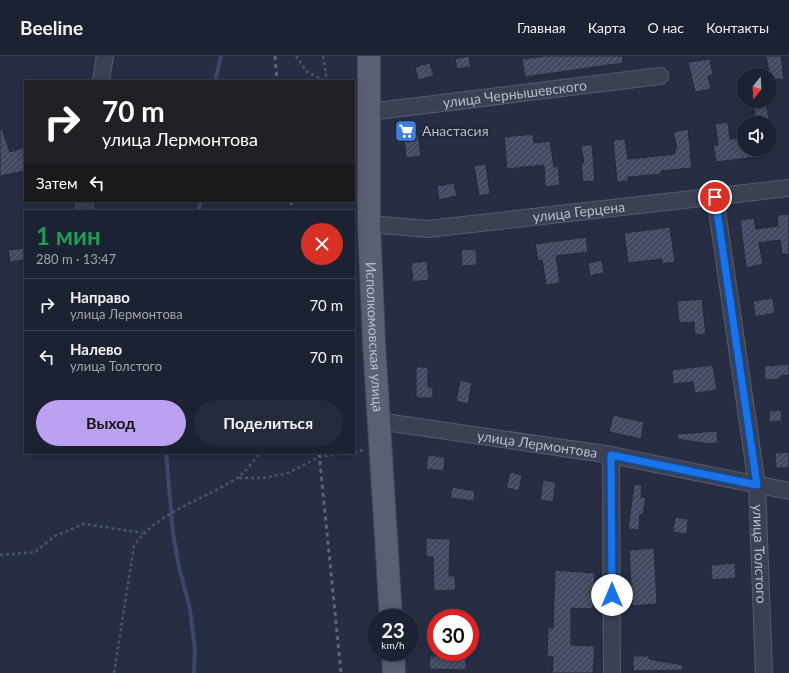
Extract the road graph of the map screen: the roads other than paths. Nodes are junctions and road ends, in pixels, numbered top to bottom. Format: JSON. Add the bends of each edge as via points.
{"nodes":[{"id":1,"x":104,"y":56,"type":"edge"},
{"id":2,"x":369,"y":56,"type":"edge"},
{"id":3,"x":660,"y":76,"type":"dead end"},
{"id":4,"x":101,"y":80,"type":"edge"},
{"id":5,"x":369,"y":112,"type":"junction"},
{"id":6,"x":789,"y":188,"type":"edge"},
{"id":7,"x":715,"y":197,"type":"junction"},
{"id":8,"x":369,"y":224,"type":"junction"},
{"id":9,"x":378,"y":421,"type":"junction"},
{"id":10,"x":611,"y":455,"type":"junction"},
{"id":11,"x":757,"y":485,"type":"junction"},
{"id":12,"x":789,"y":491,"type":"edge"},
{"id":13,"x":390,"y":609,"type":"edge"},
{"id":14,"x":393,"y":661,"type":"edge"},
{"id":15,"x":394,"y":673,"type":"edge"},
{"id":16,"x":612,"y":673,"type":"edge"},
{"id":17,"x":764,"y":673,"type":"edge"}],
"edges":[{"from":1,"to":4,"type":"street"},
{"from":2,"to":5,"type":"main road","name":"Исполкомовская улица"},
{"from":3,"to":5,"type":"street","name":"улица Чернышевского"},
{"from":5,"to":8,"type":"main road","name":"Исполкомовская улица"},
{"from":6,"to":7,"type":"street","name":"улица Герцена"},
{"from":7,"to":8,"type":"street","name":"улица Герцена","via":[[428,229]]},
{"from":7,"to":11,"type":"street","name":"улица Толстого"},
{"from":8,"to":9,"type":"main road","name":"Исполкомовская улица"},
{"from":9,"to":10,"type":"street","name":"улица Лермонтова"},
{"from":9,"to":13,"type":"main road","name":"Исполкомовская улица"},
{"from":10,"to":11,"type":"street","name":"улица Лермонтова"},
{"from":10,"to":16,"type":"street"},
{"from":11,"to":12,"type":"street","name":"улица Лермонтова"},
{"from":11,"to":17,"type":"street","name":"улица Толстого"},
{"from":14,"to":15,"type":"main road"}]}
